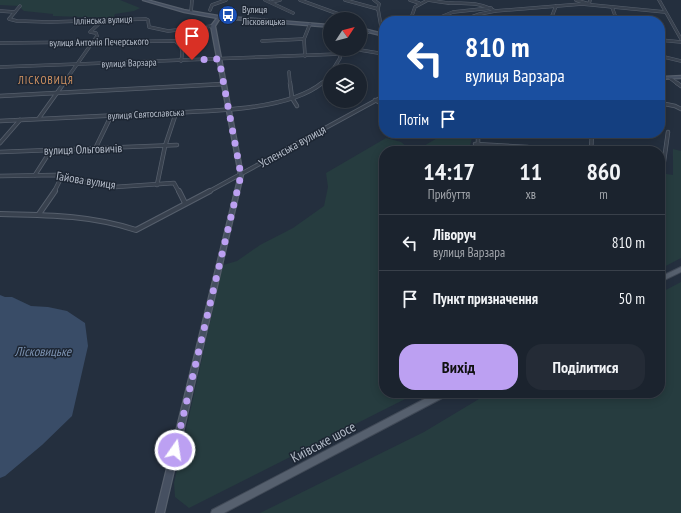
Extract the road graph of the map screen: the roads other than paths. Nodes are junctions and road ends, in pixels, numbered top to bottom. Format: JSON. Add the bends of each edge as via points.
{"nodes":[{"id":1,"x":144,"y":0,"type":"edge"},
{"id":2,"x":192,"y":0,"type":"edge"},
{"id":3,"x":226,"y":0,"type":"edge"},
{"id":4,"x":265,"y":0,"type":"edge"},
{"id":5,"x":280,"y":0,"type":"edge"},
{"id":6,"x":300,"y":0,"type":"edge"},
{"id":7,"x":345,"y":0,"type":"edge"},
{"id":8,"x":374,"y":0,"type":"edge"},
{"id":9,"x":410,"y":0,"type":"edge"},
{"id":10,"x":428,"y":0,"type":"edge"},
{"id":11,"x":576,"y":0,"type":"edge"},
{"id":12,"x":590,"y":0,"type":"edge"},
{"id":13,"x":659,"y":0,"type":"edge"},
{"id":14,"x":272,"y":2,"type":"junction"},
{"id":15,"x":419,"y":3,"type":"junction"},
{"id":16,"x":589,"y":4,"type":"junction"},
{"id":17,"x":20,"y":6,"type":"dead end"},
{"id":18,"x":556,"y":6,"type":"junction"},
{"id":19,"x":612,"y":7,"type":"junction"},
{"id":20,"x":490,"y":8,"type":"junction"},
{"id":21,"x":210,"y":10,"type":"dead end"},
{"id":22,"x":378,"y":10,"type":"junction"},
{"id":23,"x":0,"y":11,"type":"edge"},
{"id":24,"x":495,"y":11,"type":"junction"},
{"id":25,"x":15,"y":12,"type":"junction"},
{"id":26,"x":191,"y":12,"type":"junction"},
{"id":27,"x":333,"y":12,"type":"edge"},
{"id":28,"x":665,"y":12,"type":"junction"},
{"id":29,"x":293,"y":13,"type":"dead end"},
{"id":30,"x":379,"y":16,"type":"edge"},
{"id":31,"x":411,"y":16,"type":"edge"},
{"id":32,"x":443,"y":16,"type":"edge"},
{"id":33,"x":474,"y":16,"type":"edge"},
{"id":34,"x":552,"y":16,"type":"edge"},
{"id":35,"x":615,"y":16,"type":"edge"},
{"id":36,"x":219,"y":17,"type":"junction"},
{"id":37,"x":102,"y":21,"type":"junction"},
{"id":38,"x":310,"y":24,"type":"junction"},
{"id":39,"x":323,"y":25,"type":"edge"},
{"id":40,"x":213,"y":26,"type":"junction"},
{"id":41,"x":367,"y":30,"type":"edge"},
{"id":42,"x":370,"y":31,"type":"junction"},
{"id":43,"x":367,"y":33,"type":"edge"},
{"id":44,"x":379,"y":33,"type":"edge"},
{"id":45,"x":304,"y":39,"type":"junction"},
{"id":46,"x":665,"y":40,"type":"edge"},
{"id":47,"x":262,"y":41,"type":"dead end"},
{"id":48,"x":681,"y":41,"type":"edge"},
{"id":49,"x":92,"y":42,"type":"junction"},
{"id":50,"x":0,"y":43,"type":"edge"},
{"id":51,"x":367,"y":51,"type":"edge"},
{"id":52,"x":379,"y":53,"type":"edge"},
{"id":53,"x":323,"y":55,"type":"edge"},
{"id":54,"x":306,"y":56,"type":"junction"},
{"id":55,"x":665,"y":57,"type":"edge"},
{"id":56,"x":219,"y":59,"type":"junction"},
{"id":57,"x":181,"y":61,"type":"junction"},
{"id":58,"x":681,"y":61,"type":"edge"},
{"id":59,"x":76,"y":65,"type":"junction"},
{"id":60,"x":0,"y":68,"type":"edge"},
{"id":61,"x":289,"y":72,"type":"dead end"},
{"id":62,"x":681,"y":77,"type":"edge"},
{"id":63,"x":665,"y":78,"type":"edge"},
{"id":64,"x":670,"y":78,"type":"junction"},
{"id":65,"x":323,"y":82,"type":"edge"},
{"id":66,"x":224,"y":84,"type":"junction"},
{"id":67,"x":681,"y":86,"type":"edge"},
{"id":68,"x":56,"y":93,"type":"junction"},
{"id":69,"x":0,"y":96,"type":"edge"},
{"id":70,"x":292,"y":98,"type":"junction"},
{"id":71,"x":379,"y":98,"type":"edge"},
{"id":72,"x":375,"y":100,"type":"junction"},
{"id":73,"x":379,"y":102,"type":"edge"},
{"id":74,"x":665,"y":104,"type":"edge"},
{"id":75,"x":297,"y":106,"type":"dead end"},
{"id":76,"x":228,"y":109,"type":"junction"},
{"id":77,"x":681,"y":109,"type":"edge"},
{"id":78,"x":176,"y":113,"type":"junction"},
{"id":79,"x":111,"y":116,"type":"junction"},
{"id":80,"x":38,"y":118,"type":"junction"},
{"id":81,"x":20,"y":120,"type":"junction"},
{"id":82,"x":0,"y":121,"type":"edge"},
{"id":83,"x":668,"y":132,"type":"dead end"},
{"id":84,"x":477,"y":138,"type":"edge"},
{"id":85,"x":0,"y":143,"type":"edge"},
{"id":86,"x":165,"y":146,"type":"junction"},
{"id":87,"x":177,"y":146,"type":"dead end"},
{"id":88,"x":502,"y":146,"type":"edge"},
{"id":89,"x":95,"y":149,"type":"junction"},
{"id":90,"x":51,"y":150,"type":"junction"},
{"id":91,"x":0,"y":152,"type":"edge"},
{"id":92,"x":665,"y":154,"type":"edge"},
{"id":93,"x":34,"y":174,"type":"junction"},
{"id":94,"x":241,"y":175,"type":"junction"},
{"id":95,"x":0,"y":176,"type":"edge"},
{"id":96,"x":62,"y":176,"type":"junction"},
{"id":97,"x":157,"y":185,"type":"junction"},
{"id":98,"x":185,"y":203,"type":"junction"},
{"id":99,"x":0,"y":214,"type":"edge"},
{"id":100,"x":39,"y":214,"type":"junction"},
{"id":101,"x":681,"y":269,"type":"edge"},
{"id":102,"x":665,"y":277,"type":"edge"},
{"id":103,"x":434,"y":398,"type":"edge"},
{"id":104,"x":160,"y":513,"type":"edge"},
{"id":105,"x":215,"y":513,"type":"edge"}],
"edges":[{"from":1,"to":26,"type":"main road"},
{"from":2,"to":26,"type":"street"},
{"from":3,"to":21,"type":"street","via":[[212,5]]},
{"from":4,"to":14,"type":"street"},
{"from":5,"to":14,"type":"street"},
{"from":6,"to":27,"type":"street"},
{"from":7,"to":22,"type":"street"},
{"from":8,"to":22,"type":"street","via":[[378,4]]},
{"from":9,"to":15,"type":"street"},
{"from":10,"to":15,"type":"street"},
{"from":10,"to":20,"type":"street","via":[[482,3]]},
{"from":11,"to":16,"type":"street"},
{"from":12,"to":16,"type":"street"},
{"from":13,"to":28,"type":"street"},
{"from":14,"to":29,"type":"street"},
{"from":15,"to":31,"type":"street","via":[[413,8]]},
{"from":16,"to":18,"type":"street"},
{"from":16,"to":19,"type":"street"},
{"from":17,"to":25,"type":"street"},
{"from":18,"to":24,"type":"street"},
{"from":18,"to":34,"type":"street"},
{"from":19,"to":28,"type":"street"},
{"from":19,"to":35,"type":"street"},
{"from":20,"to":24,"type":"street"},
{"from":20,"to":32,"type":"street"},
{"from":22,"to":30,"type":"street"},
{"from":23,"to":25,"type":"street"},
{"from":24,"to":33,"type":"street"},
{"from":25,"to":37,"type":"street","name":"Іллінська вулиця","via":[[11,20]]},
{"from":26,"to":36,"type":"main road"},
{"from":28,"to":48,"type":"street"},
{"from":36,"to":38,"type":"main road"},
{"from":36,"to":40,"type":"main road"},
{"from":37,"to":40,"type":"street","name":"Іллінська вулиця","via":[[146,19],[149,27],[168,31]]},
{"from":37,"to":49,"type":"street","via":[[90,32],[96,33],[97,36]]},
{"from":38,"to":39,"type":"main road"},
{"from":38,"to":45,"type":"street"},
{"from":40,"to":56,"type":"main road"},
{"from":41,"to":42,"type":"main road"},
{"from":42,"to":43,"type":"street"},
{"from":42,"to":44,"type":"main road"},
{"from":45,"to":47,"type":"street"},
{"from":45,"to":54,"type":"street"},
{"from":46,"to":48,"type":"street"},
{"from":49,"to":50,"type":"street","name":"вулиця Антонія Печерського"},
{"from":49,"to":57,"type":"street","name":"вулиця Антонія Печерського","via":[[175,41],[180,44],[183,52]]},
{"from":49,"to":59,"type":"street"},
{"from":51,"to":52,"type":"street"},
{"from":53,"to":54,"type":"street","name":"вулиця Варзара"},
{"from":54,"to":56,"type":"street","name":"вулиця Варзара"},
{"from":55,"to":58,"type":"street"},
{"from":56,"to":57,"type":"street","name":"вулиця Варзара"},
{"from":56,"to":66,"type":"main road"},
{"from":57,"to":59,"type":"street","name":"вулиця Варзара"},
{"from":59,"to":60,"type":"street","name":"вулиця Варзара"},
{"from":59,"to":68,"type":"street"},
{"from":61,"to":70,"type":"street"},
{"from":62,"to":64,"type":"main road"},
{"from":63,"to":64,"type":"main road"},
{"from":64,"to":67,"type":"street"},
{"from":65,"to":70,"type":"street","name":"вулиця Святославська","via":[[316,89]]},
{"from":66,"to":68,"type":"street"},
{"from":66,"to":76,"type":"main road"},
{"from":68,"to":69,"type":"street"},
{"from":68,"to":80,"type":"street"},
{"from":70,"to":75,"type":"street"},
{"from":70,"to":76,"type":"street","name":"вулиця Святославська"},
{"from":71,"to":72,"type":"street","name":"Успенська вулиця"},
{"from":72,"to":73,"type":"street"},
{"from":72,"to":94,"type":"street","name":"Успенська вулиця"},
{"from":74,"to":77,"type":"street"},
{"from":76,"to":78,"type":"street","name":"вулиця Святославська"},
{"from":76,"to":94,"type":"main road"},
{"from":78,"to":79,"type":"street","name":"вулиця Святославська"},
{"from":78,"to":86,"type":"street"},
{"from":79,"to":80,"type":"street","name":"вулиця Святославська"},
{"from":79,"to":89,"type":"street"},
{"from":80,"to":81,"type":"street","name":"вулиця Святославська"},
{"from":81,"to":82,"type":"street","name":"вулиця Святославська"},
{"from":81,"to":85,"type":"street"},
{"from":83,"to":92,"type":"street"},
{"from":84,"to":88,"type":"street","via":[[476,145]]},
{"from":86,"to":87,"type":"street","name":"вулиця Ольговичів"},
{"from":86,"to":89,"type":"street","name":"вулиця Ольговичів"},
{"from":86,"to":97,"type":"street"},
{"from":89,"to":90,"type":"street","name":"вулиця Ольговичів"},
{"from":90,"to":91,"type":"street","name":"вулиця Ольговичів"},
{"from":90,"to":93,"type":"street"},
{"from":93,"to":95,"type":"street","name":"Гайова вулиця"},
{"from":93,"to":96,"type":"street","name":"Гайова вулиця"},
{"from":94,"to":98,"type":"street","name":"Успенська вулиця"},
{"from":94,"to":104,"type":"main road"},
{"from":96,"to":97,"type":"street","name":"Гайова вулиця","via":[[102,185]]},
{"from":96,"to":100,"type":"street","via":[[53,195]]},
{"from":97,"to":98,"type":"street","name":"Гайова вулиця","via":[[174,183]]},
{"from":98,"to":100,"type":"street","name":"Успенська вулиця","via":[[136,230],[98,219]]},
{"from":99,"to":100,"type":"street"},
{"from":101,"to":102,"type":"main road"},
{"from":103,"to":105,"type":"main road","name":"Київське шосе"}]}
